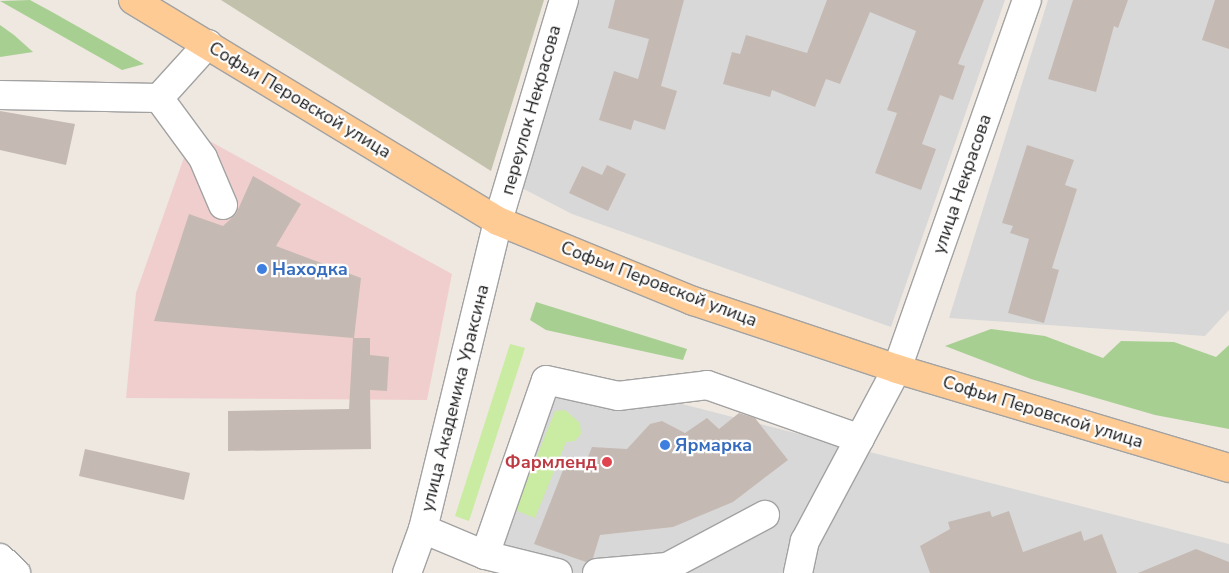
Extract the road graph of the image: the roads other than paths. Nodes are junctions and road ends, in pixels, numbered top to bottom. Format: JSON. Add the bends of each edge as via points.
{"nodes":[{"id":1,"x":133,"y":0,"type":"edge"},
{"id":2,"x":564,"y":0,"type":"edge"},
{"id":3,"x":1027,"y":0,"type":"edge"},
{"id":4,"x":208,"y":44,"type":"junction"},
{"id":5,"x":0,"y":95,"type":"edge"},
{"id":6,"x":159,"y":98,"type":"junction"},
{"id":7,"x":223,"y":205,"type":"dead end"},
{"id":8,"x":498,"y":220,"type":"junction"},
{"id":9,"x":897,"y":369,"type":"junction"},
{"id":10,"x":860,"y":439,"type":"junction"},
{"id":11,"x":1229,"y":468,"type":"edge"},
{"id":12,"x":765,"y":515,"type":"dead end"},
{"id":13,"x":423,"y":529,"type":"junction"},
{"id":14,"x":805,"y":540,"type":"junction"},
{"id":15,"x":0,"y":558,"type":"edge"},
{"id":16,"x":472,"y":560,"type":"edge"},
{"id":17,"x":16,"y":573,"type":"edge"},
{"id":18,"x":407,"y":573,"type":"edge"},
{"id":19,"x":558,"y":573,"type":"edge"},
{"id":20,"x":597,"y":573,"type":"edge"},
{"id":21,"x":798,"y":573,"type":"edge"},
{"id":22,"x":815,"y":573,"type":"edge"}],
"edges":[{"from":1,"to":4,"type":"main road","name":"Софьи Перовской улица"},
{"from":2,"to":8,"type":"street","name":"переулок Некрасова"},
{"from":3,"to":9,"type":"street","name":"улица Некрасова"},
{"from":4,"to":6,"type":"street"},
{"from":4,"to":8,"type":"main road","name":"Софьи Перовской улица"},
{"from":5,"to":6,"type":"street"},
{"from":6,"to":7,"type":"street","via":[[203,158]]},
{"from":8,"to":9,"type":"main road","name":"Софьи Перовской улица","via":[[693,301]]},
{"from":8,"to":13,"type":"street","name":"улица Академика Ураксина"},
{"from":9,"to":10,"type":"street","name":"улица Некрасова"},
{"from":9,"to":11,"type":"main road","name":"Софьи Перовской улица"},
{"from":10,"to":14,"type":"street","name":"улица Некрасова"},
{"from":10,"to":16,"type":"street","via":[[707,385],[618,396],[546,380]]},
{"from":12,"to":20,"type":"street","via":[[667,567]]},
{"from":13,"to":16,"type":"street"},
{"from":13,"to":18,"type":"street","name":"улица Академика Ураксина"},
{"from":14,"to":21,"type":"street","name":"улица Некрасова"},
{"from":14,"to":22,"type":"street"},
{"from":15,"to":17,"type":"street"},
{"from":16,"to":19,"type":"street"}]}
